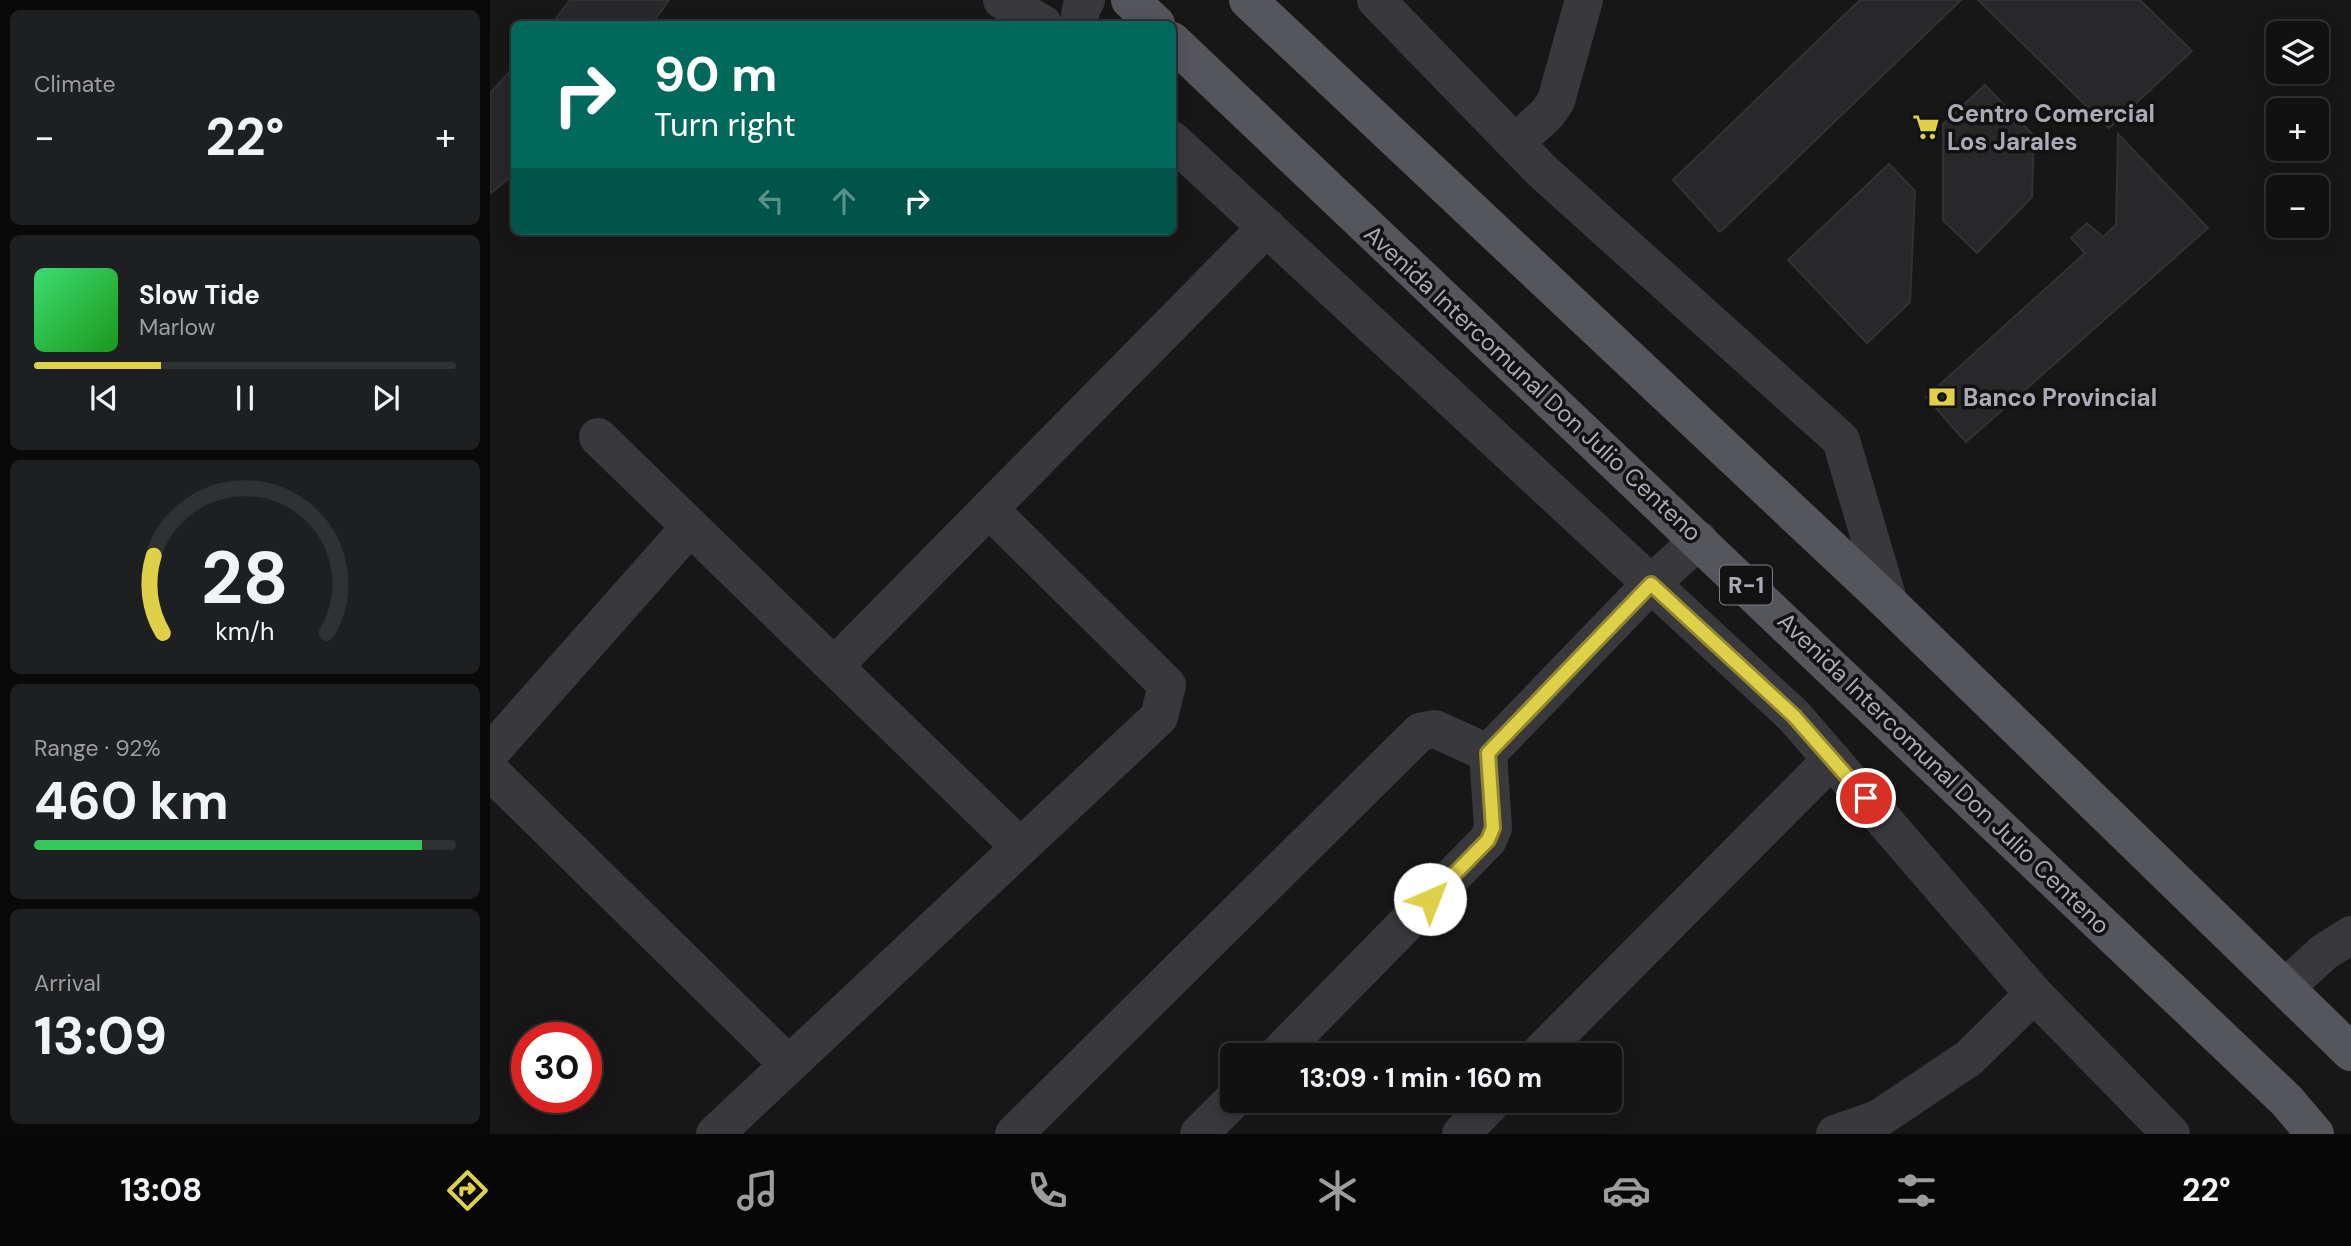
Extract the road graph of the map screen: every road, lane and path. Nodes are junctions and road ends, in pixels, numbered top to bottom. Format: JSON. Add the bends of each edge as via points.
{"nodes":[{"id":1,"x":1002,"y":0,"type":"edge"},
{"id":2,"x":1086,"y":0,"type":"edge"},
{"id":3,"x":1130,"y":0,"type":"edge"},
{"id":4,"x":1248,"y":0,"type":"edge"},
{"id":5,"x":1376,"y":0,"type":"edge"},
{"id":6,"x":1584,"y":0,"type":"edge"},
{"id":7,"x":1038,"y":21,"type":"edge"},
{"id":8,"x":1079,"y":21,"type":"edge"},
{"id":9,"x":1153,"y":21,"type":"edge"},
{"id":10,"x":1176,"y":45,"type":"edge"},
{"id":11,"x":1515,"y":143,"type":"junction"},
{"id":12,"x":1176,"y":144,"type":"edge"},
{"id":13,"x":1267,"y":227,"type":"junction"},
{"id":14,"x":598,"y":437,"type":"dead end"},
{"id":15,"x":989,"y":509,"type":"junction"},
{"id":16,"x":690,"y":527,"type":"junction"},
{"id":17,"x":1699,"y":540,"type":"junction"},
{"id":18,"x":1651,"y":584,"type":"junction"},
{"id":19,"x":1889,"y":603,"type":"junction"},
{"id":20,"x":834,"y":666,"type":"junction"},
{"id":21,"x":490,"y":753,"type":"edge"},
{"id":22,"x":1488,"y":753,"type":"junction"},
{"id":23,"x":1832,"y":759,"type":"junction"},
{"id":24,"x":490,"y":771,"type":"edge"},
{"id":25,"x":1020,"y":847,"type":"junction"},
{"id":26,"x":2351,"y":935,"type":"edge"},
{"id":27,"x":2285,"y":988,"type":"junction"},
{"id":28,"x":2034,"y":994,"type":"junction"},
{"id":29,"x":1289,"y":1043,"type":"edge"},
{"id":30,"x":1550,"y":1043,"type":"edge"},
{"id":31,"x":2351,"y":1052,"type":"edge"},
{"id":32,"x":789,"y":1064,"type":"junction"},
{"id":33,"x":1220,"y":1113,"type":"edge"},
{"id":34,"x":1481,"y":1113,"type":"edge"},
{"id":35,"x":715,"y":1134,"type":"edge"},
{"id":36,"x":1014,"y":1134,"type":"edge"},
{"id":37,"x":1199,"y":1134,"type":"edge"},
{"id":38,"x":1461,"y":1134,"type":"edge"},
{"id":39,"x":1835,"y":1134,"type":"edge"},
{"id":40,"x":2171,"y":1134,"type":"edge"},
{"id":41,"x":2315,"y":1134,"type":"edge"}],
"edges":[{"from":1,"to":7,"type":"street"},
{"from":2,"to":8,"type":"street"},
{"from":3,"to":9,"type":"main road"},
{"from":4,"to":19,"type":"main road"},
{"from":5,"to":11,"type":"street"},
{"from":6,"to":11,"type":"street","via":[[1556,102]]},
{"from":10,"to":17,"type":"main road","name":"Avenida Intercomunal Don Julio Centeno","number":"R-1"},
{"from":11,"to":19,"type":"street","via":[[1841,440]]},
{"from":12,"to":13,"type":"street"},
{"from":13,"to":15,"type":"street"},
{"from":13,"to":18,"type":"street"},
{"from":14,"to":16,"type":"street"},
{"from":15,"to":20,"type":"street"},
{"from":15,"to":25,"type":"street","via":[[1167,685],[1159,717]]},
{"from":16,"to":20,"type":"street"},
{"from":16,"to":21,"type":"street"},
{"from":17,"to":18,"type":"street"},
{"from":17,"to":41,"type":"main road","name":"Avenida Intercomunal Don Julio Centeno","number":"R-1","via":[[2286,1100]]},
{"from":18,"to":22,"type":"street"},
{"from":18,"to":23,"type":"street","via":[[1794,716]]},
{"from":19,"to":27,"type":"main road"},
{"from":20,"to":25,"type":"street"},
{"from":22,"to":29,"type":"street","via":[[1493,828],[1488,840]]},
{"from":22,"to":36,"type":"street","via":[[1435,729],[1420,732]]},
{"from":23,"to":28,"type":"street"},
{"from":23,"to":30,"type":"street"},
{"from":24,"to":32,"type":"street"},
{"from":25,"to":32,"type":"street"},
{"from":26,"to":27,"type":"street","via":[[2324,952]]},
{"from":27,"to":31,"type":"main road"},
{"from":28,"to":39,"type":"street","via":[[1969,1058],[1878,1119]]},
{"from":28,"to":40,"type":"street"},
{"from":32,"to":35,"type":"street"},
{"from":33,"to":37,"type":"street"},
{"from":34,"to":38,"type":"street"}]}
